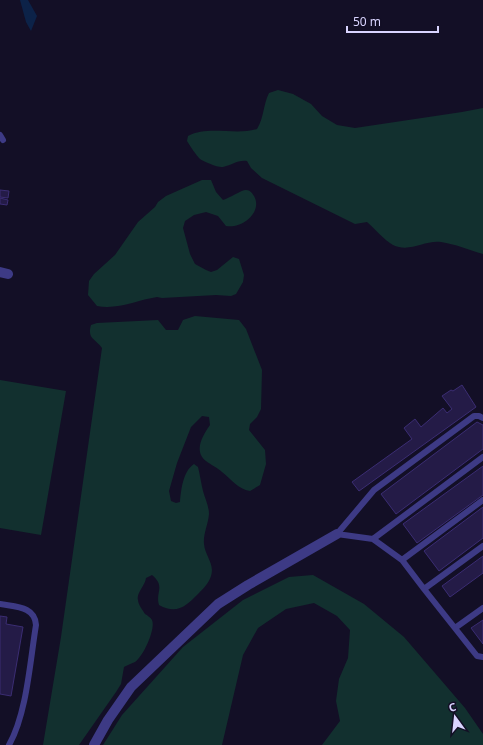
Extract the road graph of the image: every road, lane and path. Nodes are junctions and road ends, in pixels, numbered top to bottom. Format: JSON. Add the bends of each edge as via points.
{"nodes":[{"id":1,"x":483,"y":418,"type":"edge"},
{"id":2,"x":483,"y":457,"type":"edge"},
{"id":3,"x":483,"y":500,"type":"edge"},
{"id":4,"x":337,"y":534,"type":"junction"},
{"id":5,"x":373,"y":539,"type":"junction"},
{"id":6,"x":483,"y":546,"type":"edge"},
{"id":7,"x":402,"y":560,"type":"junction"},
{"id":8,"x":424,"y":589,"type":"junction"},
{"id":9,"x":0,"y":604,"type":"edge"},
{"id":10,"x":483,"y":608,"type":"edge"},
{"id":11,"x":455,"y":628,"type":"junction"},
{"id":12,"x":483,"y":657,"type":"edge"},
{"id":13,"x":9,"y":745,"type":"edge"},
{"id":14,"x":94,"y":745,"type":"edge"}],
"edges":[{"from":1,"to":4,"type":"lane","via":[[474,416],[374,490]]},
{"from":2,"to":5,"type":"lane"},
{"from":3,"to":7,"type":"lane"},
{"from":4,"to":5,"type":"lane"},
{"from":4,"to":14,"type":"street","via":[[218,604],[131,687]]},
{"from":5,"to":7,"type":"lane"},
{"from":6,"to":8,"type":"lane"},
{"from":7,"to":8,"type":"lane"},
{"from":8,"to":11,"type":"lane"},
{"from":9,"to":13,"type":"lane","via":[[27,610],[33,613],[36,619],[24,698],[17,727]]},
{"from":10,"to":11,"type":"lane"},
{"from":11,"to":12,"type":"lane","via":[[477,656]]}]}
